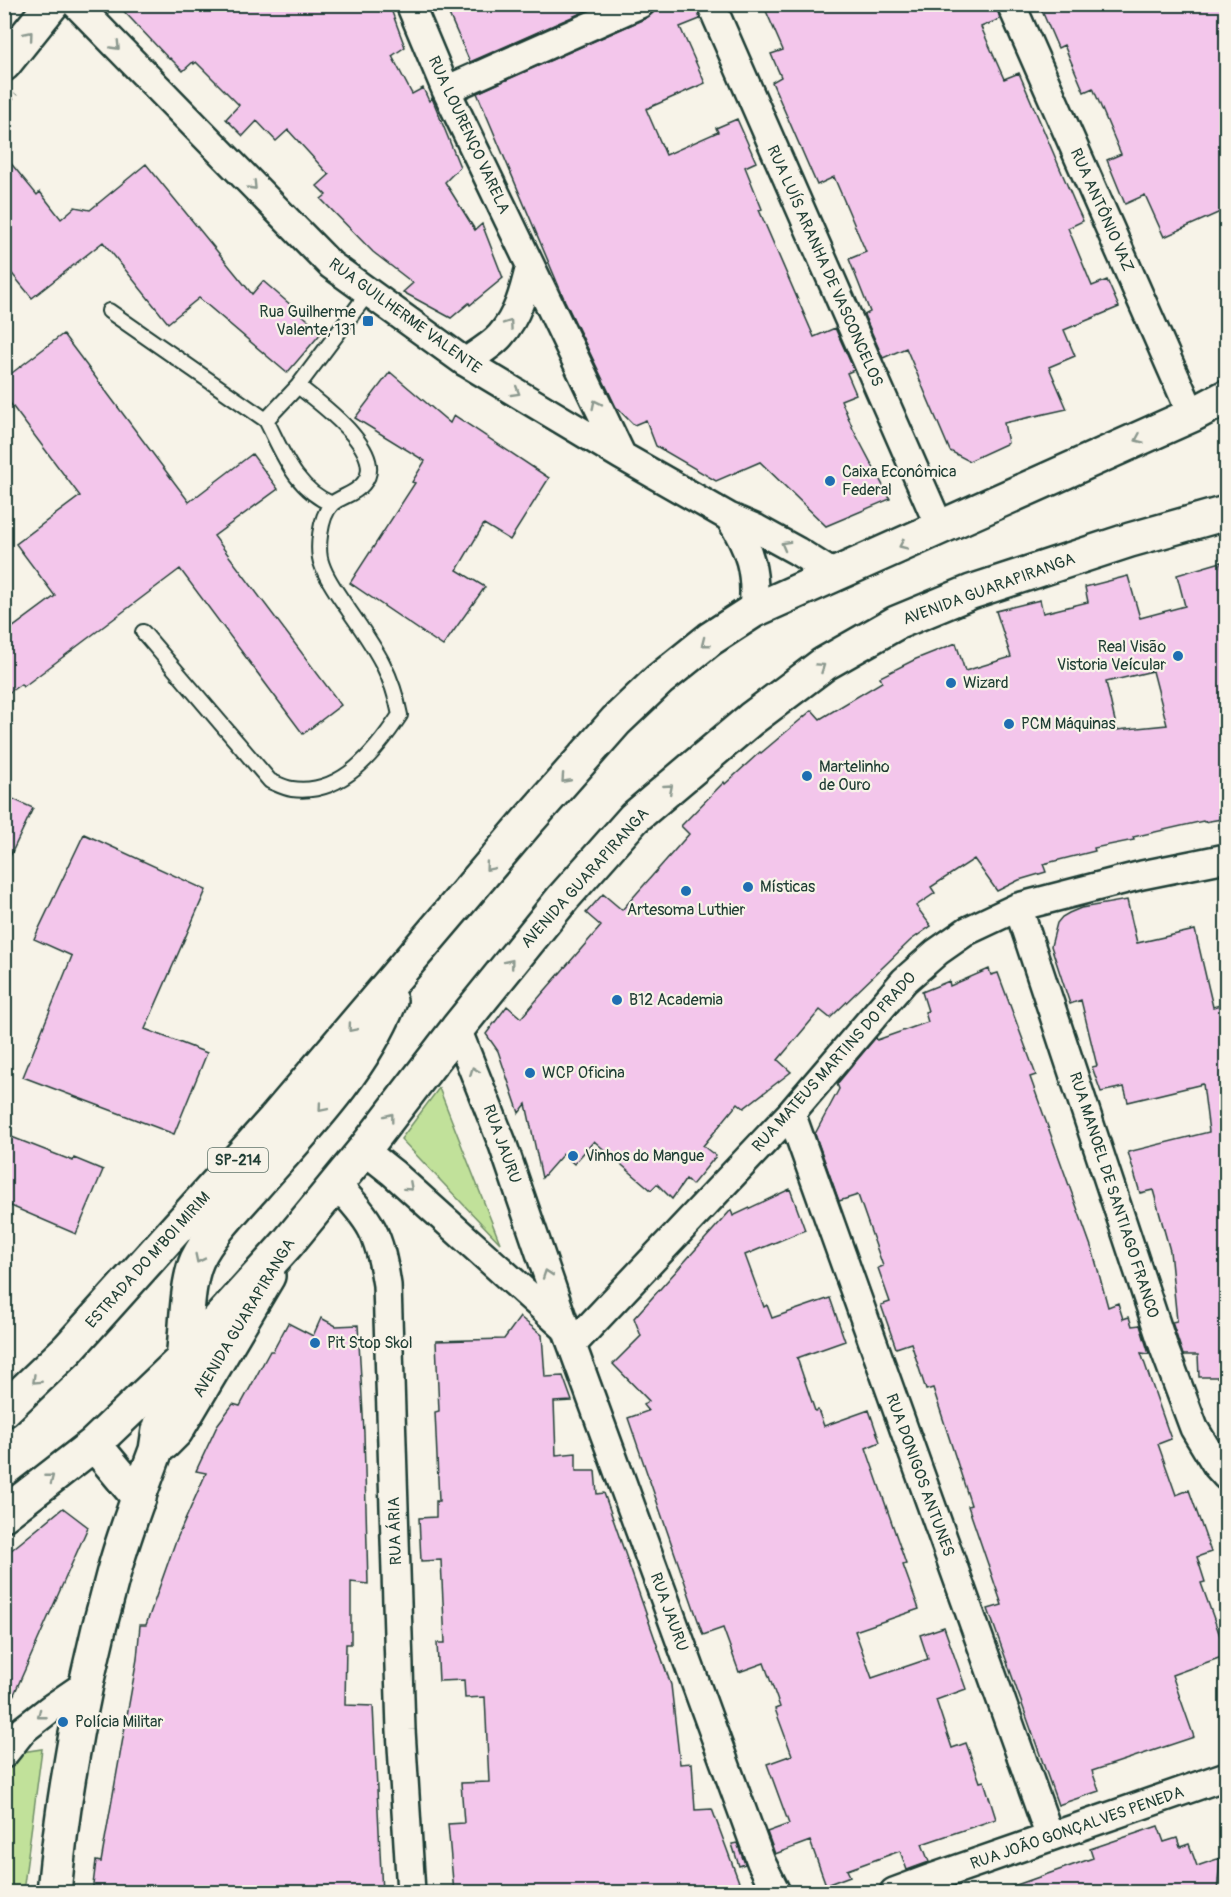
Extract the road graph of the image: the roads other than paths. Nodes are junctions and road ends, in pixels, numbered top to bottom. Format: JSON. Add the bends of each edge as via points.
{"nodes":[{"id":1,"x":52,"y":4,"type":"edge"},
{"id":2,"x":76,"y":4,"type":"edge"},
{"id":3,"x":410,"y":4,"type":"edge"},
{"id":4,"x":640,"y":4,"type":"edge"},
{"id":5,"x":711,"y":4,"type":"edge"},
{"id":6,"x":1011,"y":4,"type":"edge"},
{"id":7,"x":4,"y":64,"type":"edge"},
{"id":8,"x":447,"y":90,"type":"junction"},
{"id":9,"x":530,"y":266,"type":"junction"},
{"id":10,"x":368,"y":293,"type":"junction"},
{"id":11,"x":109,"y":311,"type":"dead end"},
{"id":12,"x":465,"y":362,"type":"junction"},
{"id":13,"x":297,"y":386,"type":"junction"},
{"id":14,"x":1227,"y":397,"type":"edge"},
{"id":15,"x":1192,"y":415,"type":"junction"},
{"id":16,"x":266,"y":420,"type":"junction"},
{"id":17,"x":622,"y":456,"type":"junction"},
{"id":18,"x":332,"y":504,"type":"junction"},
{"id":19,"x":1227,"y":513,"type":"edge"},
{"id":20,"x":729,"y":517,"type":"junction"},
{"id":21,"x":940,"y":528,"type":"junction"},
{"id":22,"x":836,"y":575,"type":"junction"},
{"id":23,"x":753,"y":610,"type":"junction"},
{"id":24,"x":143,"y":632,"type":"dead end"},
{"id":25,"x":1227,"y":858,"type":"edge"},
{"id":26,"x":1018,"y":907,"type":"junction"},
{"id":27,"x":404,"y":968,"type":"junction"},
{"id":28,"x":457,"y":1029,"type":"junction"},
{"id":29,"x":791,"y":1113,"type":"junction"},
{"id":30,"x":364,"y":1150,"type":"junction"},
{"id":31,"x":336,"y":1184,"type":"junction"},
{"id":32,"x":287,"y":1244,"type":"junction"},
{"id":33,"x":569,"y":1337,"type":"junction"},
{"id":34,"x":183,"y":1359,"type":"junction"},
{"id":35,"x":4,"y":1410,"type":"edge"},
{"id":36,"x":94,"y":1444,"type":"junction"},
{"id":37,"x":156,"y":1450,"type":"junction"},
{"id":38,"x":1227,"y":1476,"type":"edge"},
{"id":39,"x":139,"y":1498,"type":"junction"},
{"id":40,"x":4,"y":1514,"type":"edge"},
{"id":41,"x":86,"y":1685,"type":"junction"},
{"id":42,"x":4,"y":1754,"type":"edge"},
{"id":43,"x":1227,"y":1776,"type":"edge"},
{"id":44,"x":1050,"y":1837,"type":"junction"},
{"id":45,"x":54,"y":1893,"type":"edge"},
{"id":46,"x":411,"y":1893,"type":"edge"},
{"id":47,"x":776,"y":1893,"type":"edge"},
{"id":48,"x":894,"y":1893,"type":"edge"}],
"edges":[{"from":7,"to":1,"type":"main road","one_way":true},
{"from":2,"to":10,"type":"street","name":"RUA GUILHERME VALENTE","one_way":true,"via":[[331,265]]},
{"from":3,"to":8,"type":"street","name":"RUA LOURENÇO VARELA"},
{"from":4,"to":8,"type":"street"},
{"from":5,"to":21,"type":"street","name":"RUA LUÍS ARANHA DE VASCONCELOS"},
{"from":6,"to":15,"type":"street","name":"RUA ANTÔNIO VAZ"},
{"from":8,"to":9,"type":"street","name":"RUA LOURENÇO VARELA"},
{"from":12,"to":9,"type":"street","one_way":true,"via":[[499,338],[514,317]]},
{"from":17,"to":9,"type":"street","name":"RUA LOURENÇO VARELA","one_way":true},
{"from":10,"to":12,"type":"street","name":"RUA GUILHERME VALENTE"},
{"from":10,"to":13,"type":"lane"},
{"from":11,"to":16,"type":"lane"},
{"from":12,"to":17,"type":"street","name":"RUA GUILHERME VALENTE","one_way":true},
{"from":13,"to":16,"type":"lane"},
{"from":13,"to":18,"type":"lane","via":[[341,421],[363,451],[369,468],[364,483]]},
{"from":14,"to":15,"type":"main road"},
{"from":15,"to":21,"type":"main road","one_way":true},
{"from":16,"to":18,"type":"lane","via":[[291,470],[316,498]]},
{"from":17,"to":20,"type":"street","name":"RUA GUILHERME VALENTE"},
{"from":18,"to":24,"type":"lane","via":[[322,523],[322,565],[382,659],[395,689],[400,715],[381,744],[357,769],[321,788],[292,789],[270,782]]},
{"from":28,"to":19,"type":"main road","name":"AVENIDA GUARAPIRANGA","one_way":true,"via":[[634,818],[751,719],[824,664],[896,623],[971,592]]},
{"from":22,"to":20,"type":"street","name":"RUA GUILHERME VALENTE","one_way":true},
{"from":20,"to":23,"type":"street","name":"RUA GUILHERME VALENTE","via":[[749,553],[754,577]]},
{"from":21,"to":22,"type":"main road","one_way":true},
{"from":22,"to":23,"type":"main road"},
{"from":23,"to":27,"type":"main road","one_way":true,"via":[[659,680],[616,721]]},
{"from":25,"to":26,"type":"street","name":"RUA MATEUS MARTINS DO PRADO"},
{"from":26,"to":29,"type":"street","name":"RUA MATEUS MARTINS DO PRADO","via":[[967,931],[904,981]]},
{"from":26,"to":38,"type":"street","name":"RUA MANOEL DE SANTIAGO FRANCO","via":[[1164,1348],[1194,1428],[1216,1466]]},
{"from":27,"to":34,"type":"main road","one_way":true,"via":[[366,1052],[236,1207],[197,1260],[190,1285]]},
{"from":27,"to":35,"type":"main road","name":"ESTRADA DO M'BOI MIRIM","number":"SP-214","one_way":true,"via":[[92,1323]]},
{"from":30,"to":28,"type":"main road","name":"AVENIDA GUARAPIRANGA","one_way":true},
{"from":33,"to":28,"type":"street","name":"RUA JAURU","one_way":true,"via":[[503,1145]]},
{"from":29,"to":33,"type":"street","name":"RUA MATEUS MARTINS DO PRADO"},
{"from":29,"to":44,"type":"street","name":"RUA DONIGOS ANTUNES"},
{"from":30,"to":31,"type":"main road","name":"AVENIDA GUARAPIRANGA"},
{"from":30,"to":33,"type":"street","name":"RUA JAURU","one_way":true},
{"from":31,"to":32,"type":"main road","name":"AVENIDA GUARAPIRANGA"},
{"from":31,"to":46,"type":"street","name":"RUA ÁRIA","via":[[373,1226],[387,1285],[401,1730]]},
{"from":32,"to":34,"type":"main road"},
{"from":32,"to":37,"type":"main road","name":"AVENIDA GUARAPIRANGA","via":[[176,1431]]},
{"from":33,"to":47,"type":"street","name":"RUA JAURU","via":[[761,1862]]},
{"from":34,"to":36,"type":"main road"},
{"from":34,"to":37,"type":"main road","name":"AVENIDA GUARAPIRANGA"},
{"from":36,"to":39,"type":"main road"},
{"from":40,"to":36,"type":"main road","one_way":true},
{"from":37,"to":39,"type":"main road","name":"AVENIDA GUARAPIRANGA"},
{"from":39,"to":41,"type":"main road","name":"AVENIDA GUARAPIRANGA","via":[[113,1574]]},
{"from":41,"to":42,"type":"street","one_way":true,"via":[[23,1730]]},
{"from":41,"to":45,"type":"main road","name":"AVENIDA GUARAPIRANGA","via":[[75,1735]]},
{"from":43,"to":44,"type":"street","name":"RUA JOÃO GONÇALVES PENEDA"},
{"from":44,"to":48,"type":"street","name":"RUA JOÃO GONÇALVES PENEDA"}]}
